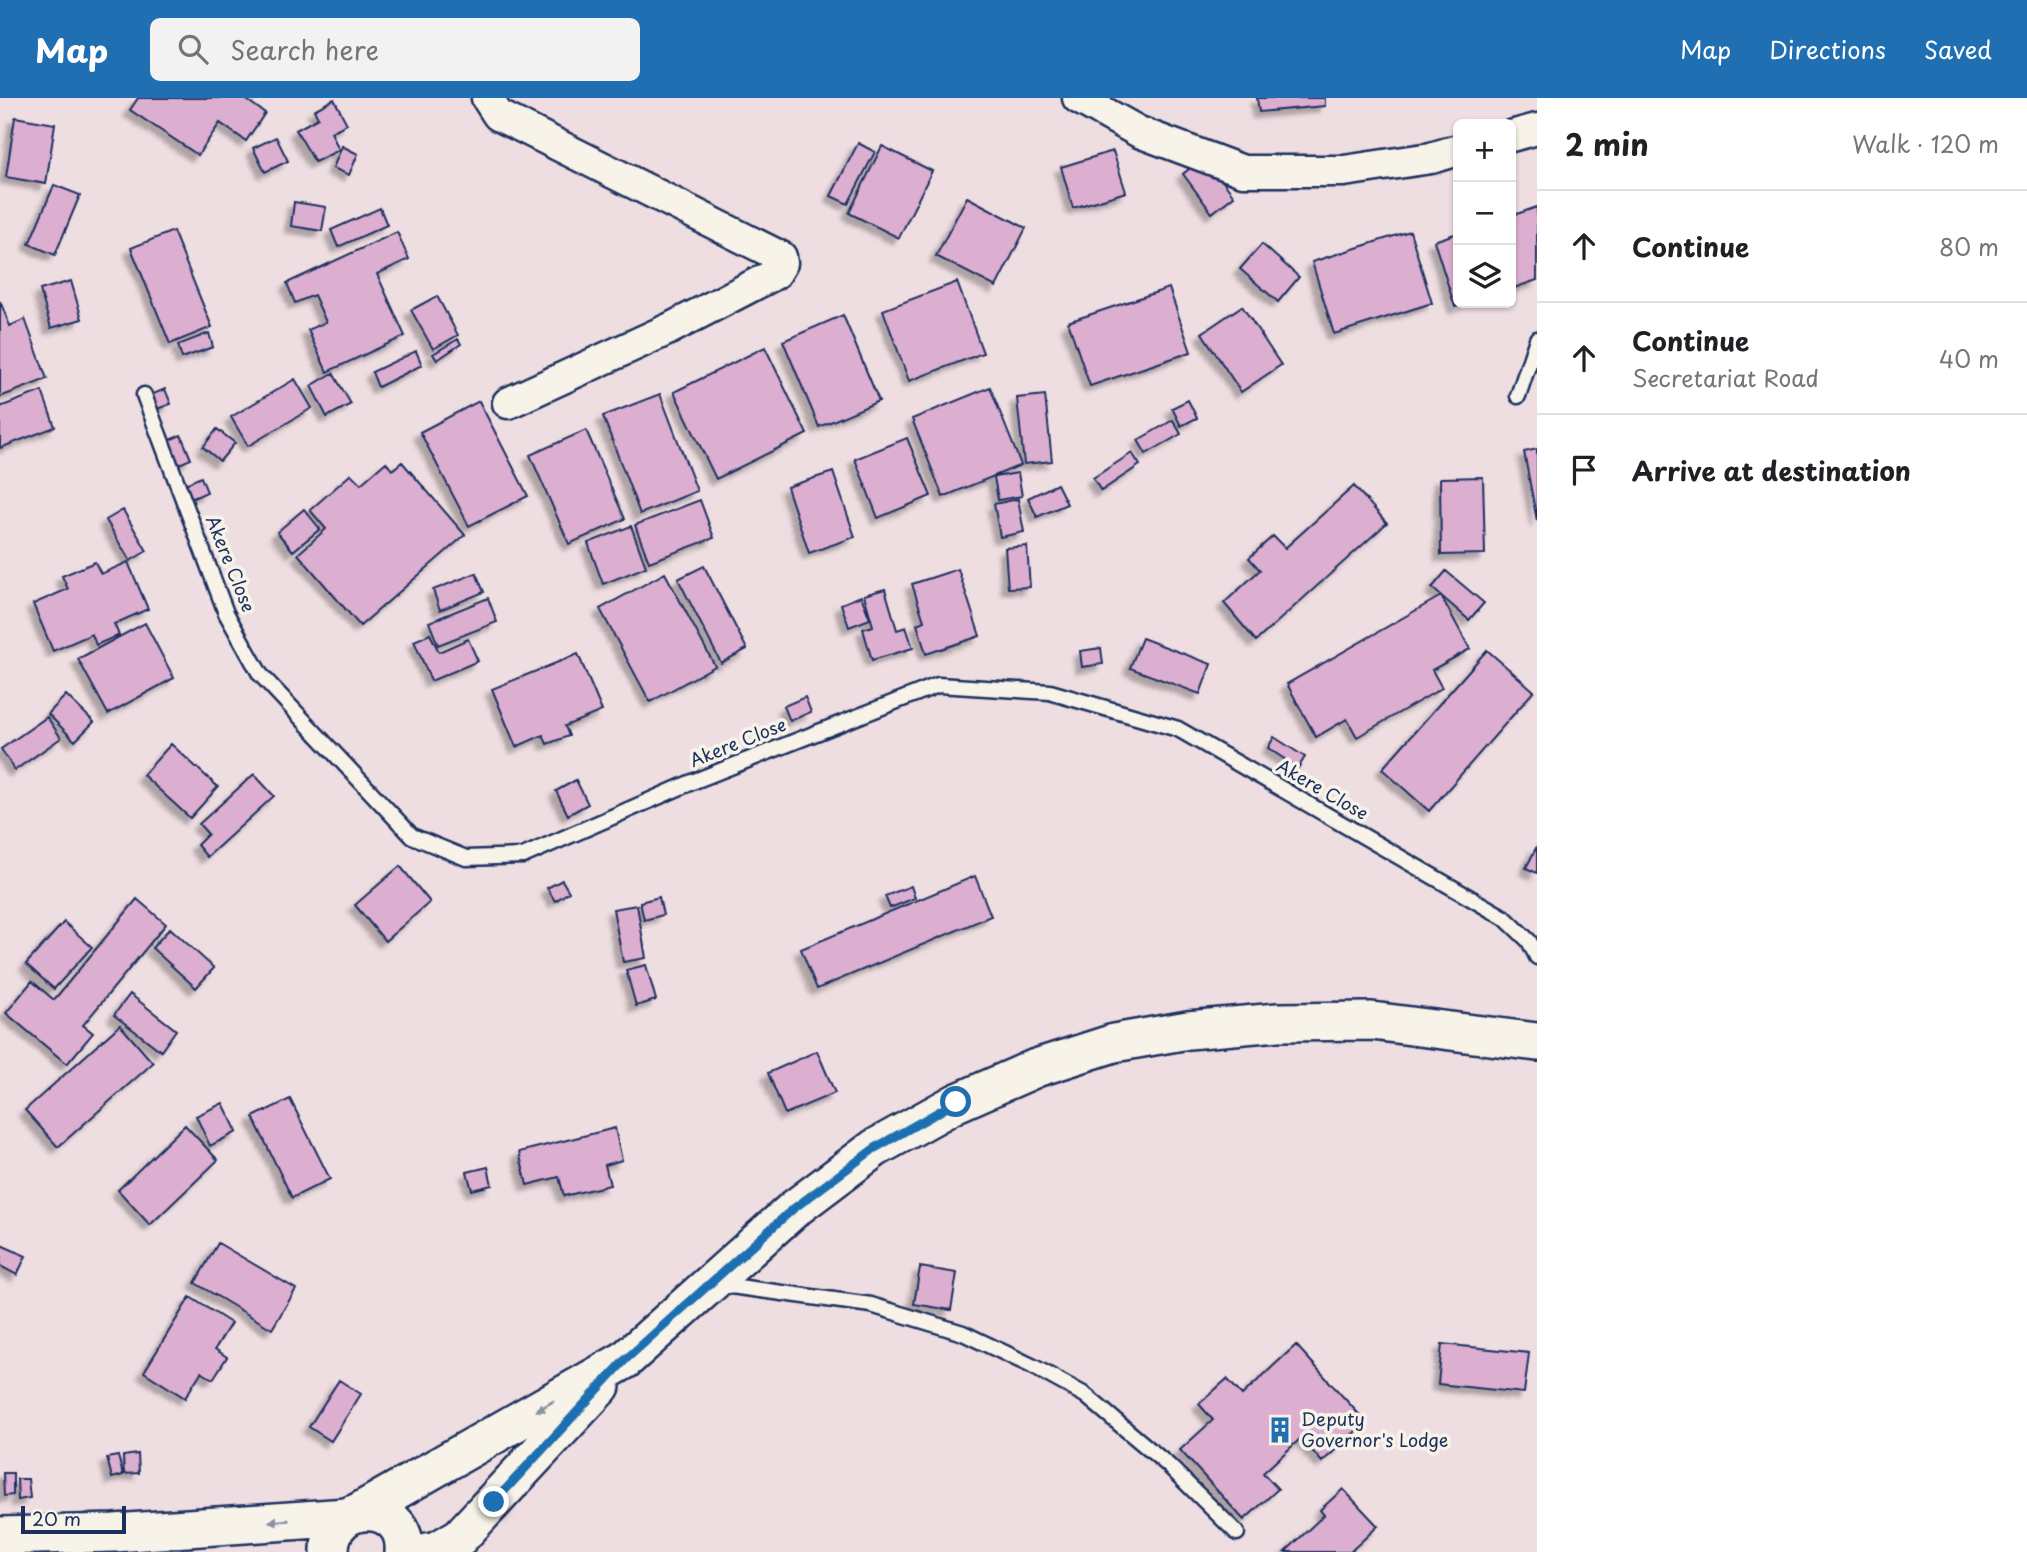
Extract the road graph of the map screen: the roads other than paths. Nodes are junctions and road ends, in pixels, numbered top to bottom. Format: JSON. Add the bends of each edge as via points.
{"nodes":[{"id":1,"x":487,"y":98,"type":"edge"},
{"id":2,"x":1078,"y":98,"type":"edge"},
{"id":3,"x":1537,"y":129,"type":"edge"},
{"id":4,"x":1516,"y":135,"type":"edge"},
{"id":5,"x":1453,"y":151,"type":"edge"},
{"id":6,"x":1537,"y":339,"type":"edge"},
{"id":7,"x":144,"y":395,"type":"dead end"},
{"id":8,"x":1518,"y":396,"type":"dead end"},
{"id":9,"x":508,"y":403,"type":"dead end"},
{"id":10,"x":1537,"y":957,"type":"edge"},
{"id":11,"x":1537,"y":1042,"type":"edge"},
{"id":12,"x":711,"y":1283,"type":"junction"},
{"id":13,"x":625,"y":1360,"type":"junction"},
{"id":14,"x":352,"y":1515,"type":"junction"},
{"id":15,"x":114,"y":1533,"type":"junction"},
{"id":16,"x":1237,"y":1533,"type":"dead end"},
{"id":17,"x":0,"y":1536,"type":"edge"},
{"id":18,"x":215,"y":1552,"type":"edge"},
{"id":19,"x":330,"y":1552,"type":"edge"},
{"id":20,"x":404,"y":1552,"type":"edge"},
{"id":21,"x":428,"y":1552,"type":"edge"}],
"edges":[{"from":1,"to":9,"type":"street","via":[[498,115],[781,257],[782,263],[769,277],[668,329]]},
{"from":2,"to":5,"type":"street","via":[[1139,132],[1243,171],[1344,171]]},
{"from":3,"to":4,"type":"street"},
{"from":6,"to":8,"type":"lane"},
{"from":7,"to":10,"type":"lane","name":"Akere Close","via":[[226,612],[260,674],[412,836],[455,854],[466,858],[523,856],[692,782],[938,685],[1050,692],[1178,729],[1505,918]]},
{"from":11,"to":12,"type":"street","via":[[1372,1021],[1292,1021],[1188,1030],[1114,1043],[1036,1068],[956,1102],[875,1148],[793,1209]]},
{"from":12,"to":13,"type":"street"},
{"from":12,"to":16,"type":"lane","via":[[871,1305],[963,1332],[1085,1395],[1168,1465]]},
{"from":13,"to":14,"type":"street","one_way":true},
{"from":13,"to":21,"type":"street","via":[[460,1537]]},
{"from":14,"to":15,"type":"street","one_way":true},
{"from":14,"to":19,"type":"street","via":[[333,1534]]},
{"from":14,"to":20,"type":"street","via":[[368,1511],[389,1518],[402,1536]]},
{"from":15,"to":17,"type":"street"},
{"from":15,"to":18,"type":"street"}]}
